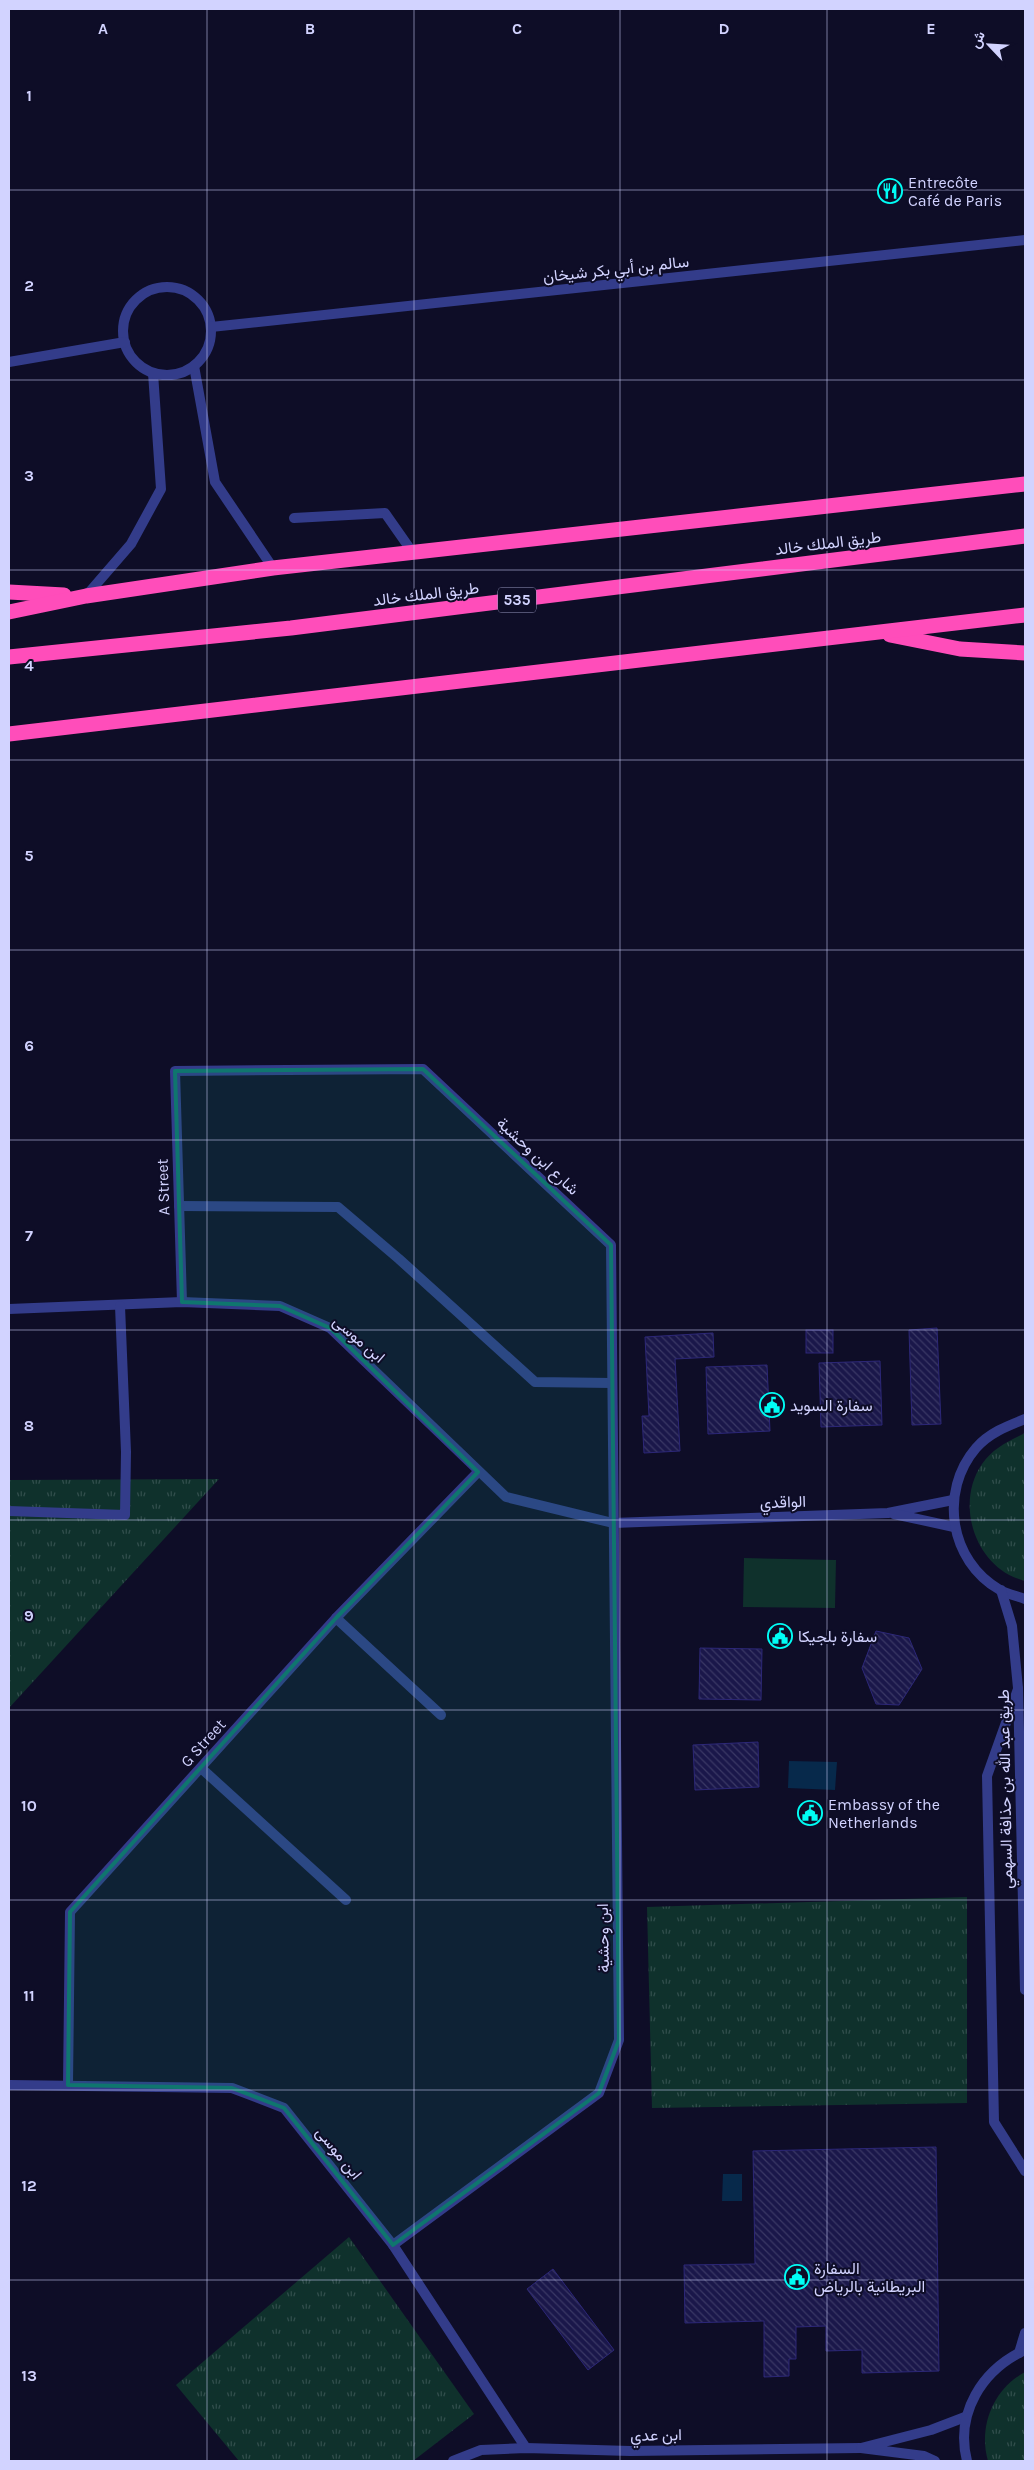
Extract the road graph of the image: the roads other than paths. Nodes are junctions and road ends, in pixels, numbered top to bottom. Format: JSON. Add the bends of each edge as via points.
{"nodes":[{"id":1,"x":1025,"y":240,"type":"edge"},
{"id":2,"x":211,"y":327,"type":"junction"},
{"id":3,"x":125,"y":342,"type":"junction"},
{"id":4,"x":9,"y":362,"type":"edge"},
{"id":5,"x":194,"y":366,"type":"junction"},
{"id":6,"x":153,"y":373,"type":"junction"},
{"id":7,"x":1025,"y":484,"type":"edge"},
{"id":8,"x":294,"y":518,"type":"dead end"},
{"id":9,"x":1025,"y":536,"type":"edge"},
{"id":10,"x":413,"y":553,"type":"junction"},
{"id":11,"x":273,"y":568,"type":"junction"},
{"id":12,"x":9,"y":592,"type":"edge"},
{"id":13,"x":86,"y":596,"type":"junction"},
{"id":14,"x":9,"y":612,"type":"edge"},
{"id":15,"x":1025,"y":615,"type":"edge"},
{"id":16,"x":876,"y":632,"type":"junction"},
{"id":17,"x":1025,"y":653,"type":"edge"},
{"id":18,"x":9,"y":657,"type":"edge"},
{"id":19,"x":9,"y":734,"type":"edge"},
{"id":20,"x":175,"y":1071,"type":"joint"},
{"id":21,"x":179,"y":1206,"type":"junction"},
{"id":22,"x":182,"y":1302,"type":"junction"},
{"id":23,"x":120,"y":1306,"type":"junction"},
{"id":24,"x":9,"y":1309,"type":"edge"},
{"id":25,"x":612,"y":1383,"type":"junction"},
{"id":26,"x":1025,"y":1419,"type":"edge"},
{"id":27,"x":478,"y":1472,"type":"junction"},
{"id":28,"x":953,"y":1500,"type":"junction"},
{"id":29,"x":9,"y":1511,"type":"edge"},
{"id":30,"x":888,"y":1513,"type":"junction"},
{"id":31,"x":613,"y":1523,"type":"junction"},
{"id":32,"x":954,"y":1527,"type":"junction"},
{"id":33,"x":1000,"y":1590,"type":"junction"},
{"id":34,"x":1025,"y":1599,"type":"edge"},
{"id":35,"x":336,"y":1618,"type":"junction"},
{"id":36,"x":1018,"y":1688,"type":"junction"},
{"id":37,"x":441,"y":1716,"type":"dead end"},
{"id":38,"x":201,"y":1768,"type":"junction"},
{"id":39,"x":346,"y":1900,"type":"dead end"},
{"id":40,"x":1025,"y":1990,"type":"edge"},
{"id":41,"x":9,"y":2085,"type":"edge"},
{"id":42,"x":68,"y":2085,"type":"junction"},
{"id":43,"x":1025,"y":2171,"type":"edge"},
{"id":44,"x":393,"y":2245,"type":"junction"},
{"id":45,"x":1025,"y":2333,"type":"edge"},
{"id":46,"x":1022,"y":2351,"type":"edge"},
{"id":47,"x":965,"y":2417,"type":"junction"},
{"id":48,"x":526,"y":2448,"type":"junction"},
{"id":49,"x":861,"y":2448,"type":"junction"},
{"id":50,"x":630,"y":2456,"type":"edge"},
{"id":51,"x":453,"y":2461,"type":"edge"},
{"id":52,"x":935,"y":2461,"type":"edge"},
{"id":53,"x":967,"y":2461,"type":"edge"}],
"edges":[{"from":1,"to":2,"type":"street","name":"سالم بن أبي بكر شيخان"},
{"from":2,"to":3,"type":"street","via":[[200,301],[188,292],[160,288],[140,297],[127,313]]},
{"from":2,"to":5,"type":"street","via":[[210,342]]},
{"from":3,"to":4,"type":"street"},
{"from":3,"to":6,"type":"street","via":[[130,355]]},
{"from":5,"to":6,"type":"street","via":[[182,373]]},
{"from":5,"to":11,"type":"street","via":[[215,482]]},
{"from":6,"to":13,"type":"street","via":[[161,488],[131,544]]},
{"from":7,"to":10,"type":"highway"},
{"from":8,"to":10,"type":"street","via":[[385,513]]},
{"from":9,"to":18,"type":"highway","name":"طريق الملك خالد","number":"535","via":[[291,628]]},
{"from":10,"to":11,"type":"highway"},
{"from":11,"to":13,"type":"highway"},
{"from":12,"to":13,"type":"highway"},
{"from":13,"to":14,"type":"highway"},
{"from":15,"to":16,"type":"highway"},
{"from":16,"to":17,"type":"highway","via":[[960,649]]},
{"from":16,"to":19,"type":"highway"},
{"from":20,"to":21,"type":"street","name":"A Street"},
{"from":20,"to":25,"type":"street","name":"شارع ابن وحشية","via":[[424,1069],[611,1244]]},
{"from":21,"to":22,"type":"street","name":"A Street"},
{"from":21,"to":25,"type":"street","via":[[338,1207],[535,1382]]},
{"from":22,"to":23,"type":"street","name":"ابن موسى"},
{"from":22,"to":27,"type":"street","name":"ابن موسى","via":[[280,1306],[330,1328]]},
{"from":23,"to":24,"type":"street","name":"ابن موسى"},
{"from":23,"to":29,"type":"street","via":[[126,1452],[125,1515]]},
{"from":25,"to":31,"type":"street","name":"شارع ابن وحشية"},
{"from":26,"to":28,"type":"street","via":[[999,1429],[977,1447],[961,1471]]},
{"from":27,"to":31,"type":"street","name":"ابن موسى","via":[[506,1497]]},
{"from":27,"to":35,"type":"street","name":"G Street"},
{"from":28,"to":30,"type":"street","name":"الواقدي"},
{"from":28,"to":32,"type":"street"},
{"from":30,"to":31,"type":"street","name":"الواقدي"},
{"from":30,"to":32,"type":"street"},
{"from":31,"to":44,"type":"street","name":"ابن وحشية","via":[[619,2040],[599,2093]]},
{"from":32,"to":33,"type":"street","via":[[963,1552],[979,1574]]},
{"from":33,"to":34,"type":"street"},
{"from":33,"to":36,"type":"street","name":"طريق عبد الله بن حذافة السهمي","via":[[1012,1626]]},
{"from":35,"to":37,"type":"street"},
{"from":35,"to":38,"type":"street","name":"G Street"},
{"from":36,"to":40,"type":"street","name":"طريق عبد الله بن حذافة السهمي"},
{"from":36,"to":43,"type":"street","via":[[987,1776],[987,1786],[994,2122]]},
{"from":38,"to":39,"type":"street"},
{"from":38,"to":42,"type":"street","name":"G Street","via":[[70,1912]]},
{"from":41,"to":42,"type":"street","name":"ابن موسى"},
{"from":42,"to":44,"type":"street","name":"ابن موسى","via":[[232,2088],[284,2108]]},
{"from":44,"to":48,"type":"street","name":"ابن موسى"},
{"from":45,"to":46,"type":"street"},
{"from":46,"to":47,"type":"street","via":[[992,2372],[978,2390]]},
{"from":47,"to":49,"type":"street","via":[[931,2430]]},
{"from":47,"to":53,"type":"street"},
{"from":48,"to":50,"type":"street","name":"ابن عدي"},
{"from":48,"to":51,"type":"street","name":"ابن عدي","via":[[481,2450]]},
{"from":49,"to":50,"type":"street","name":"ابن عدي"},
{"from":49,"to":52,"type":"street","via":[[924,2456]]}]}
